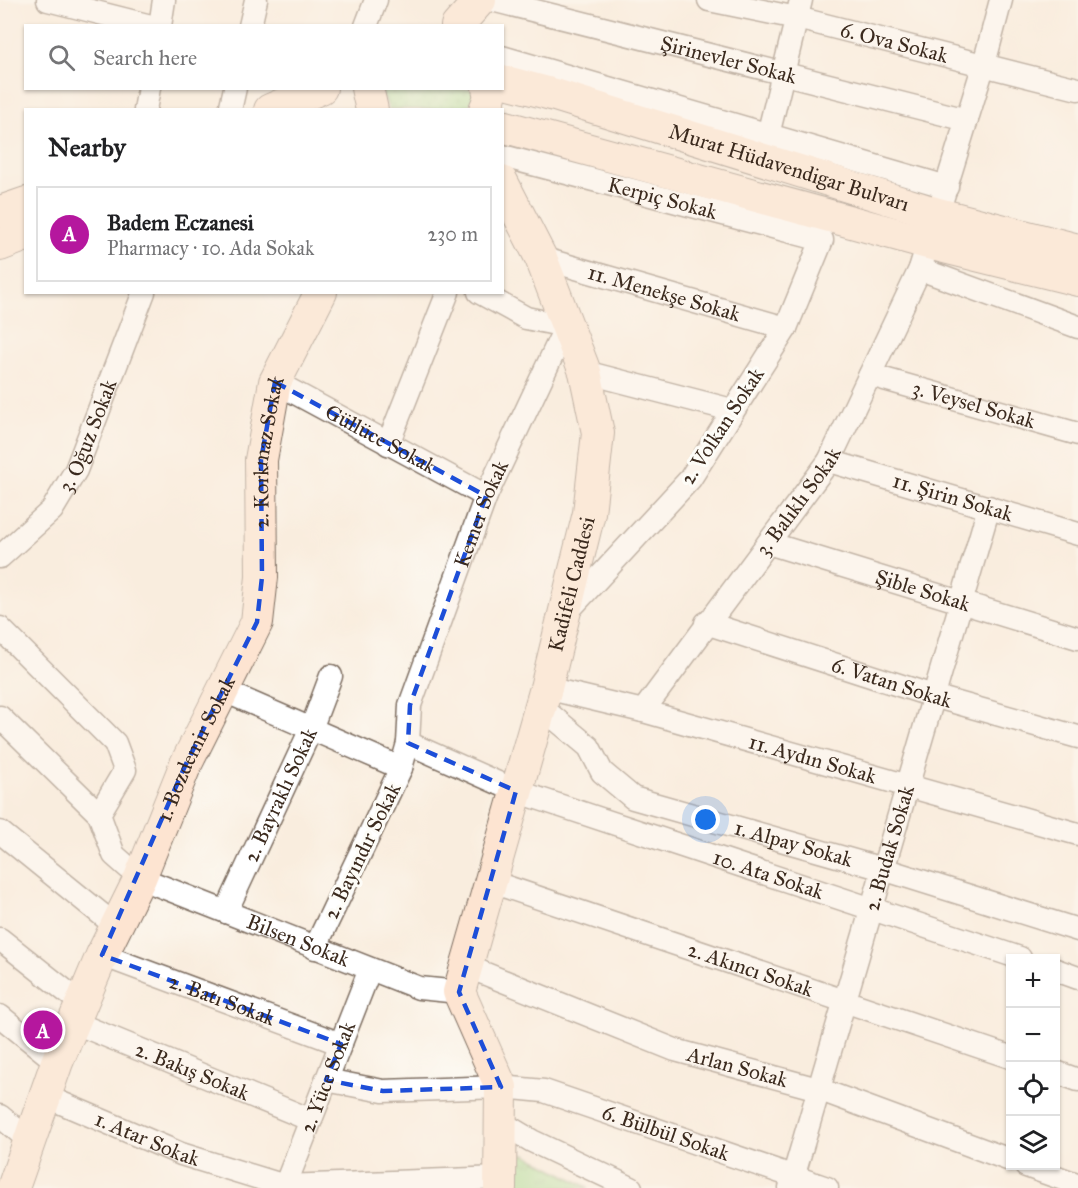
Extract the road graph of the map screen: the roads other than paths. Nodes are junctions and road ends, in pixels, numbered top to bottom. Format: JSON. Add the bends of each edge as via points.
{"nodes":[{"id":1,"x":48,"y":0,"type":"edge"},
{"id":2,"x":164,"y":0,"type":"edge"},
{"id":3,"x":256,"y":0,"type":"edge"},
{"id":4,"x":376,"y":0,"type":"edge"},
{"id":5,"x":480,"y":0,"type":"edge"},
{"id":6,"x":492,"y":0,"type":"edge"},
{"id":7,"x":709,"y":0,"type":"edge"},
{"id":8,"x":1001,"y":0,"type":"edge"},
{"id":9,"x":799,"y":9,"type":"edge"},
{"id":10,"x":143,"y":24,"type":"edge"},
{"id":11,"x":160,"y":24,"type":"edge"},
{"id":12,"x":250,"y":24,"type":"edge"},
{"id":13,"x":367,"y":24,"type":"edge"},
{"id":14,"x":459,"y":24,"type":"edge"},
{"id":15,"x":504,"y":58,"type":"edge"},
{"id":16,"x":984,"y":64,"type":"junction"},
{"id":17,"x":785,"y":75,"type":"junction"},
{"id":18,"x":504,"y":82,"type":"edge"},
{"id":19,"x":1078,"y":89,"type":"edge"},
{"id":20,"x":149,"y":90,"type":"edge"},
{"id":21,"x":235,"y":90,"type":"edge"},
{"id":22,"x":316,"y":90,"type":"edge"},
{"id":23,"x":367,"y":90,"type":"edge"},
{"id":24,"x":488,"y":90,"type":"edge"},
{"id":25,"x":145,"y":108,"type":"edge"},
{"id":26,"x":230,"y":108,"type":"edge"},
{"id":27,"x":275,"y":108,"type":"edge"},
{"id":28,"x":372,"y":108,"type":"edge"},
{"id":29,"x":486,"y":108,"type":"edge"},
{"id":30,"x":967,"y":120,"type":"junction"},
{"id":31,"x":504,"y":127,"type":"edge"},
{"id":32,"x":768,"y":135,"type":"junction"},
{"id":33,"x":504,"y":157,"type":"edge"},
{"id":34,"x":504,"y":186,"type":"edge"},
{"id":35,"x":942,"y":200,"type":"junction"},
{"id":36,"x":24,"y":204,"type":"edge"},
{"id":37,"x":0,"y":212,"type":"edge"},
{"id":38,"x":24,"y":236,"type":"edge"},
{"id":39,"x":822,"y":240,"type":"joint"},
{"id":40,"x":0,"y":245,"type":"edge"},
{"id":41,"x":1078,"y":250,"type":"edge"},
{"id":42,"x":924,"y":256,"type":"junction"},
{"id":43,"x":541,"y":258,"type":"junction"},
{"id":44,"x":1078,"y":280,"type":"edge"},
{"id":45,"x":143,"y":294,"type":"edge"},
{"id":46,"x":320,"y":294,"type":"edge"},
{"id":47,"x":447,"y":294,"type":"edge"},
{"id":48,"x":483,"y":294,"type":"edge"},
{"id":49,"x":566,"y":327,"type":"junction"},
{"id":50,"x":1078,"y":327,"type":"edge"},
{"id":51,"x":786,"y":328,"type":"junction"},
{"id":52,"x":585,"y":372,"type":"junction"},
{"id":53,"x":870,"y":375,"type":"junction"},
{"id":54,"x":275,"y":382,"type":"junction"},
{"id":55,"x":732,"y":410,"type":"junction"},
{"id":56,"x":1078,"y":434,"type":"edge"},
{"id":57,"x":388,"y":444,"type":"junction"},
{"id":58,"x":829,"y":460,"type":"junction"},
{"id":59,"x":486,"y":496,"type":"junction"},
{"id":60,"x":989,"y":507,"type":"junction"},
{"id":61,"x":1078,"y":534,"type":"edge"},
{"id":62,"x":768,"y":543,"type":"junction"},
{"id":63,"x":0,"y":557,"type":"edge"},
{"id":64,"x":960,"y":604,"type":"junction"},
{"id":65,"x":564,"y":616,"type":"junction"},
{"id":66,"x":257,"y":622,"type":"joint"},
{"id":67,"x":706,"y":623,"type":"junction"},
{"id":68,"x":0,"y":627,"type":"edge"},
{"id":69,"x":1078,"y":638,"type":"edge"},
{"id":70,"x":332,"y":676,"type":"dead end"},
{"id":71,"x":222,"y":690,"type":"junction"},
{"id":72,"x":933,"y":696,"type":"junction"},
{"id":73,"x":544,"y":698,"type":"junction"},
{"id":74,"x":643,"y":711,"type":"junction"},
{"id":75,"x":0,"y":717,"type":"edge"},
{"id":76,"x":311,"y":729,"type":"junction"},
{"id":77,"x":1078,"y":737,"type":"edge"},
{"id":78,"x":408,"y":743,"type":"junction"},
{"id":79,"x":401,"y":768,"type":"junction"},
{"id":80,"x":908,"y":787,"type":"junction"},
{"id":81,"x":516,"y":791,"type":"junction"},
{"id":82,"x":99,"y":814,"type":"junction"},
{"id":83,"x":0,"y":832,"type":"edge"},
{"id":84,"x":1078,"y":834,"type":"edge"},
{"id":85,"x":883,"y":869,"type":"junction"},
{"id":86,"x":140,"y":878,"type":"junction"},
{"id":87,"x":489,"y":881,"type":"junction"},
{"id":88,"x":871,"y":910,"type":"junction"},
{"id":89,"x":226,"y":912,"type":"junction"},
{"id":90,"x":117,"y":927,"type":"junction"},
{"id":91,"x":1078,"y":930,"type":"edge"},
{"id":92,"x":0,"y":939,"type":"edge"},
{"id":93,"x":315,"y":948,"type":"junction"},
{"id":94,"x":1008,"y":954,"type":"edge"},
{"id":95,"x":102,"y":955,"type":"junction"},
{"id":96,"x":370,"y":969,"type":"junction"},
{"id":97,"x":1060,"y":971,"type":"edge"},
{"id":98,"x":1078,"y":978,"type":"edge"},
{"id":99,"x":462,"y":979,"type":"junction"},
{"id":100,"x":845,"y":999,"type":"junction"},
{"id":101,"x":77,"y":1013,"type":"junction"},
{"id":102,"x":0,"y":1016,"type":"edge"},
{"id":103,"x":340,"y":1044,"type":"junction"},
{"id":104,"x":1006,"y":1055,"type":"edge"},
{"id":105,"x":57,"y":1062,"type":"junction"},
{"id":106,"x":1060,"y":1073,"type":"edge"},
{"id":107,"x":326,"y":1080,"type":"junction"},
{"id":108,"x":1078,"y":1080,"type":"edge"},
{"id":109,"x":501,"y":1087,"type":"junction"},
{"id":110,"x":818,"y":1089,"type":"junction"},
{"id":111,"x":45,"y":1096,"type":"junction"},
{"id":112,"x":0,"y":1116,"type":"edge"},
{"id":113,"x":311,"y":1120,"type":"junction"},
{"id":114,"x":502,"y":1123,"type":"junction"},
{"id":115,"x":30,"y":1141,"type":"junction"},
{"id":116,"x":1006,"y":1158,"type":"edge"},
{"id":117,"x":1037,"y":1170,"type":"edge"},
{"id":118,"x":791,"y":1182,"type":"edge"},
{"id":119,"x":501,"y":1183,"type":"edge"},
{"id":120,"x":1074,"y":1183,"type":"dead end"},
{"id":121,"x":285,"y":1186,"type":"junction"},
{"id":122,"x":14,"y":1188,"type":"edge"},
{"id":123,"x":631,"y":1188,"type":"edge"},
{"id":124,"x":827,"y":1188,"type":"edge"}],
"edges":[{"from":1,"to":10,"type":"street"},
{"from":2,"to":11,"type":"street"},
{"from":3,"to":12,"type":"street"},
{"from":4,"to":13,"type":"street"},
{"from":5,"to":14,"type":"street"},
{"from":6,"to":17,"type":"street","name":"Şirinevler Sokak"},
{"from":7,"to":9,"type":"street","name":"6. Ova Sokak"},
{"from":8,"to":16,"type":"street"},
{"from":9,"to":16,"type":"street","name":"6. Ova Sokak"},
{"from":9,"to":17,"type":"street"},
{"from":15,"to":32,"type":"street"},
{"from":16,"to":19,"type":"street","name":"6. Ova Sokak"},
{"from":16,"to":30,"type":"street"},
{"from":17,"to":30,"type":"street","name":"Şirinevler Sokak"},
{"from":17,"to":32,"type":"street"},
{"from":18,"to":35,"type":"street","name":"Murat Hüdavendigar Bulvarı"},
{"from":20,"to":25,"type":"street"},
{"from":21,"to":26,"type":"street"},
{"from":22,"to":27,"type":"street"},
{"from":23,"to":28,"type":"street"},
{"from":24,"to":29,"type":"street"},
{"from":30,"to":35,"type":"street"},
{"from":31,"to":42,"type":"street","name":"Murat Hüdavendigar Bulvarı"},
{"from":32,"to":35,"type":"street"},
{"from":33,"to":39,"type":"street","name":"Kerpiç Sokak"},
{"from":34,"to":43,"type":"street","name":"Kadifeli Caddesi"},
{"from":35,"to":41,"type":"street","name":"Murat Hüdavendigar Bulvarı"},
{"from":36,"to":37,"type":"street"},
{"from":38,"to":40,"type":"street"},
{"from":39,"to":51,"type":"street","name":"2. Volkan Sokak"},
{"from":42,"to":44,"type":"street","name":"Murat Hüdavendigar Bulvarı"},
{"from":42,"to":50,"type":"street"},
{"from":42,"to":53,"type":"street","name":"3. Balıklı Sokak"},
{"from":43,"to":49,"type":"street","name":"Kadifeli Caddesi"},
{"from":43,"to":51,"type":"street","name":"11. Menekşe Sokak"},
{"from":45,"to":63,"type":"street","name":"3. Oğuz Sokak","via":[[76,470],[52,510]]},
{"from":46,"to":54,"type":"street","name":"2. Korkmaz Sokak"},
{"from":47,"to":57,"type":"street"},
{"from":48,"to":49,"type":"street","via":[[526,318]]},
{"from":49,"to":52,"type":"street","name":"Kadifeli Caddesi"},
{"from":49,"to":59,"type":"street","name":"Kemer Sokak"},
{"from":51,"to":55,"type":"street","name":"2. Volkan Sokak"},
{"from":52,"to":55,"type":"street"},
{"from":52,"to":65,"type":"street","name":"Kadifeli Caddesi","via":[[598,433],[589,513]]},
{"from":53,"to":56,"type":"street","name":"3. Veysel Sokak"},
{"from":53,"to":58,"type":"street","name":"3. Balıklı Sokak"},
{"from":54,"to":57,"type":"street","name":"Güllüce Sokak"},
{"from":54,"to":66,"type":"street","name":"2. Korkmaz Sokak","via":[[261,460],[262,578]]},
{"from":55,"to":65,"type":"street","name":"2. Volkan Sokak","via":[[690,479]]},
{"from":57,"to":59,"type":"street","name":"Güllüce Sokak"},
{"from":58,"to":60,"type":"street","name":"11. Şirin Sokak"},
{"from":58,"to":62,"type":"street","name":"3. Balıklı Sokak"},
{"from":59,"to":78,"type":"street","name":"Kemer Sokak","via":[[410,705]]},
{"from":60,"to":61,"type":"street","name":"11. Şirin Sokak"},
{"from":60,"to":64,"type":"street","name":"2. Budak Sokak"},
{"from":62,"to":64,"type":"street","name":"Şible Sokak"},
{"from":62,"to":67,"type":"street","name":"3. Balıklı Sokak"},
{"from":64,"to":69,"type":"street","name":"Şible Sokak"},
{"from":64,"to":72,"type":"street","name":"2. Budak Sokak"},
{"from":65,"to":73,"type":"street","name":"Kadifeli Caddesi"},
{"from":66,"to":71,"type":"street","name":"1. Bozdemir Sokak"},
{"from":67,"to":72,"type":"street","name":"6. Vatan Sokak"},
{"from":67,"to":74,"type":"street","name":"3. Balıklı Sokak"},
{"from":68,"to":82,"type":"street","via":[[115,743],[125,770]]},
{"from":70,"to":76,"type":"street","name":"2. Bayraklı Sokak"},
{"from":71,"to":76,"type":"street","name":"2. Bayındır Sokak"},
{"from":71,"to":86,"type":"street","name":"1. Bozdemir Sokak","via":[[185,766]]},
{"from":72,"to":77,"type":"street","name":"6. Vatan Sokak"},
{"from":72,"to":80,"type":"street","name":"2. Budak Sokak"},
{"from":73,"to":74,"type":"street","name":"11. Aydın Sokak"},
{"from":73,"to":81,"type":"street","name":"Kadifeli Caddesi"},
{"from":73,"to":85,"type":"street","name":"1. Alpay Sokak","via":[[589,747],[602,772],[633,798]]},
{"from":74,"to":80,"type":"street","name":"11. Aydın Sokak"},
{"from":75,"to":82,"type":"street"},
{"from":76,"to":79,"type":"street","name":"2. Bayındır Sokak"},
{"from":76,"to":89,"type":"street","name":"2. Bayraklı Sokak"},
{"from":78,"to":79,"type":"street","name":"Kemer Sokak"},
{"from":78,"to":81,"type":"street","name":"10. Ata Sokak"},
{"from":79,"to":93,"type":"street","name":"2. Bayındır Sokak"},
{"from":80,"to":84,"type":"street","name":"11. Aydın Sokak"},
{"from":80,"to":85,"type":"street","name":"2. Budak Sokak"},
{"from":81,"to":87,"type":"street","name":"Kadifeli Caddesi"},
{"from":81,"to":88,"type":"street","name":"10. Ata Sokak"},
{"from":82,"to":86,"type":"street","name":"Bilsen Sokak","via":[[114,855]]},
{"from":83,"to":90,"type":"street"},
{"from":85,"to":88,"type":"street","name":"2. Budak Sokak"},
{"from":85,"to":91,"type":"street","name":"1. Alpay Sokak"},
{"from":86,"to":89,"type":"street","name":"Bilsen Sokak"},
{"from":86,"to":90,"type":"street","name":"1. Bozdemir Sokak"},
{"from":87,"to":99,"type":"street","name":"Kadifeli Caddesi"},
{"from":87,"to":100,"type":"street","name":"2. Akıncı Sokak"},
{"from":88,"to":94,"type":"street","name":"10. Ata Sokak"},
{"from":88,"to":100,"type":"street","name":"2. Budak Sokak"},
{"from":89,"to":93,"type":"street","name":"Bilsen Sokak"},
{"from":90,"to":95,"type":"street","name":"1. Bozdemir Sokak"},
{"from":92,"to":101,"type":"street","name":"2. Bakış Sokak"},
{"from":93,"to":96,"type":"street","name":"Bilsen Sokak"},
{"from":95,"to":101,"type":"street","name":"1. Bozdemir Sokak"},
{"from":95,"to":103,"type":"street","name":"2. Batı Sokak"},
{"from":96,"to":99,"type":"street","name":"Bilsen Sokak","via":[[419,988]]},
{"from":96,"to":103,"type":"street","name":"2. Yüce Sokak"},
{"from":97,"to":98,"type":"street"},
{"from":99,"to":109,"type":"street"},
{"from":99,"to":110,"type":"street","name":"Arlan Sokak","via":[[675,1050]]},
{"from":100,"to":104,"type":"street","name":"2. Akıncı Sokak"},
{"from":100,"to":110,"type":"street","name":"2. Budak Sokak"},
{"from":101,"to":105,"type":"street","name":"1. Bozdemir Sokak"},
{"from":101,"to":113,"type":"street","name":"2. Bakış Sokak"},
{"from":102,"to":105,"type":"street"},
{"from":103,"to":107,"type":"street","name":"2. Yüce Sokak"},
{"from":105,"to":111,"type":"street","name":"1. Bozdemir Sokak"},
{"from":106,"to":108,"type":"street"},
{"from":107,"to":109,"type":"street","name":"6. Bülbül Sokak","via":[[384,1090]]},
{"from":107,"to":113,"type":"street","name":"2. Yüce Sokak"},
{"from":109,"to":114,"type":"street"},
{"from":109,"to":118,"type":"street","name":"6. Bülbül Sokak","via":[[544,1090]]},
{"from":110,"to":116,"type":"street","name":"Arlan Sokak"},
{"from":110,"to":118,"type":"street","name":"2. Budak Sokak"},
{"from":111,"to":115,"type":"street","name":"1. Bozdemir Sokak"},
{"from":111,"to":121,"type":"street","name":"1. Atar Sokak","via":[[181,1154]]},
{"from":112,"to":115,"type":"street"},
{"from":113,"to":121,"type":"street","name":"2. Yüce Sokak"},
{"from":114,"to":119,"type":"street"},
{"from":114,"to":123,"type":"street"},
{"from":115,"to":122,"type":"street","name":"1. Bozdemir Sokak"},
{"from":117,"to":120,"type":"street"},
{"from":118,"to":124,"type":"street","name":"6. Bülbül Sokak"},
{"from":119,"to":121,"type":"street","name":"1. Atar Sokak"}]}
